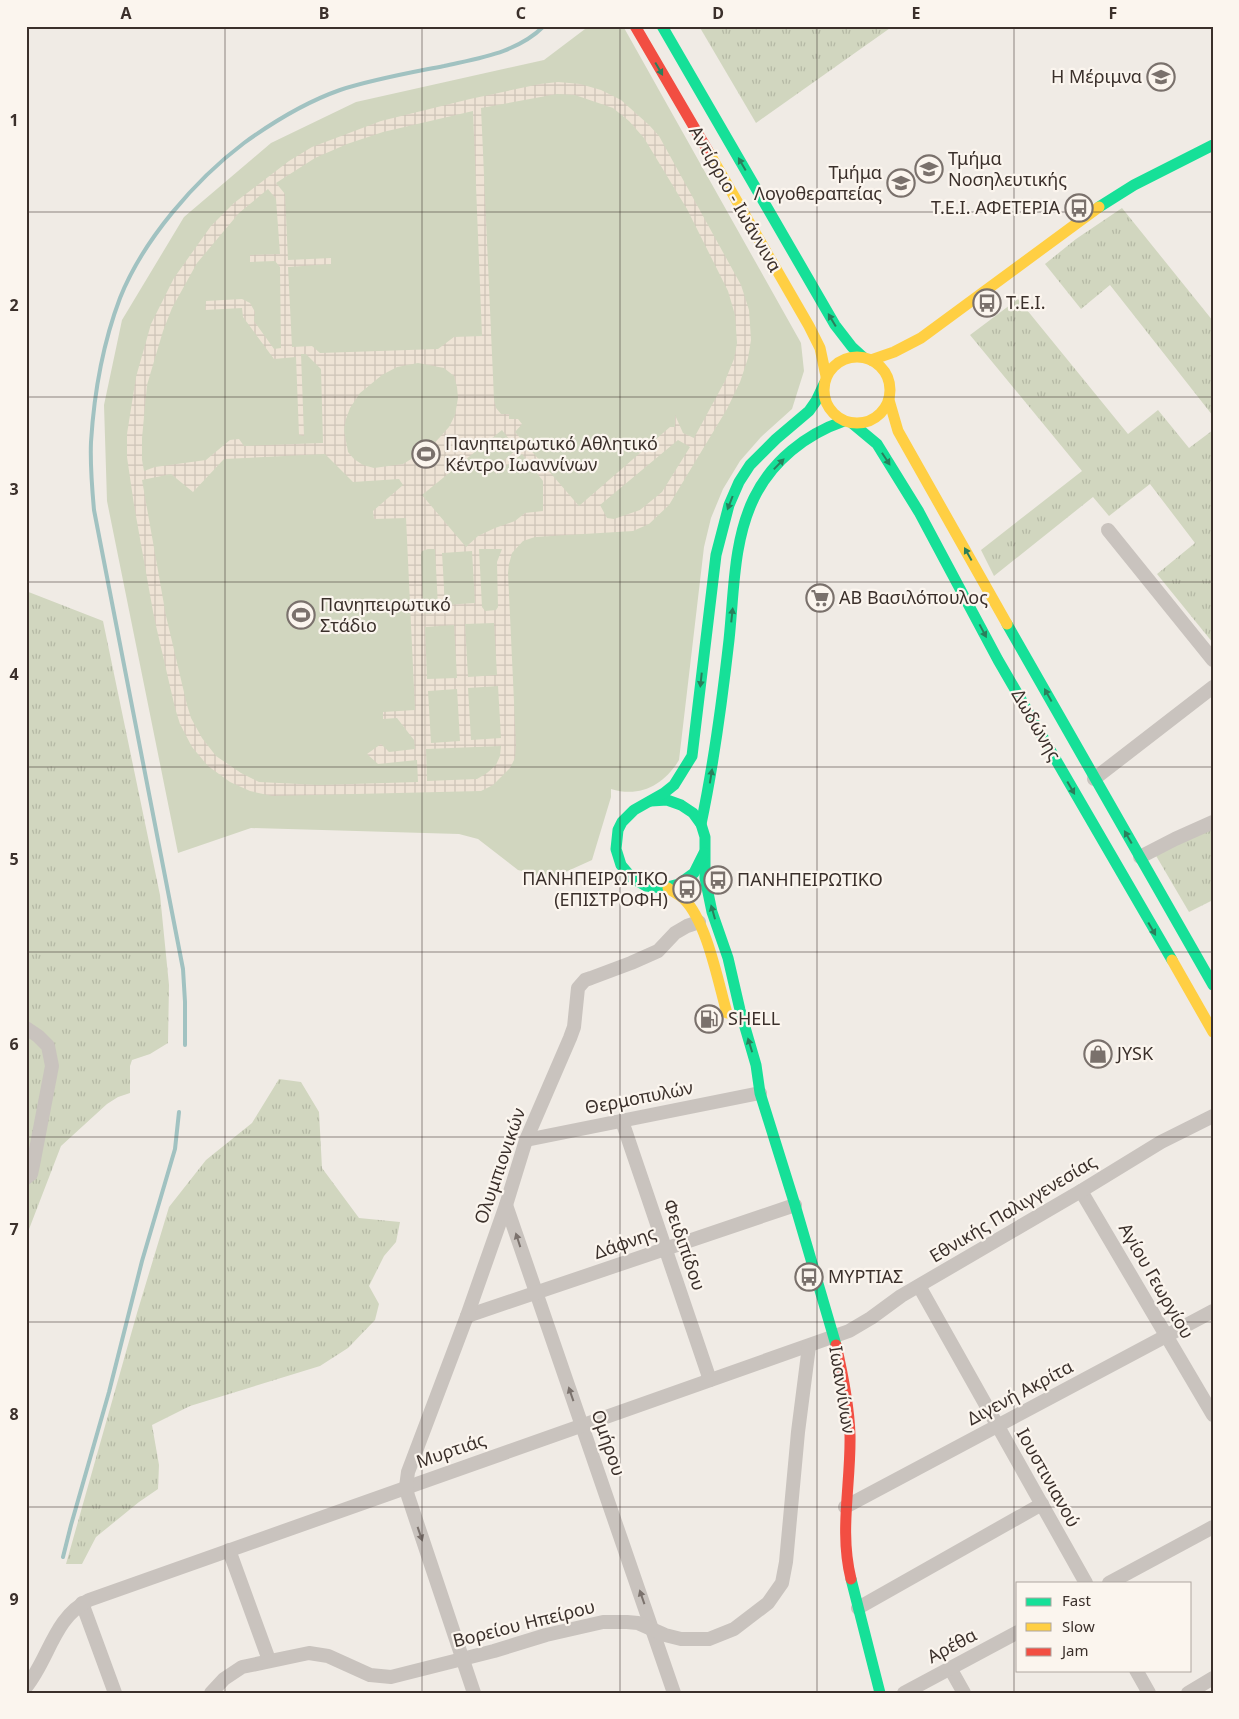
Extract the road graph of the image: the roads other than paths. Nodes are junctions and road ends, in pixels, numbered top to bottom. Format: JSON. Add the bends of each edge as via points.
{"nodes":[{"id":1,"x":635,"y":26,"type":"edge"},
{"id":2,"x":662,"y":26,"type":"edge"},
{"id":3,"x":1213,"y":145,"type":"edge"},
{"id":4,"x":921,"y":338,"type":"junction"},
{"id":5,"x":867,"y":359,"type":"junction"},
{"id":6,"x":825,"y":380,"type":"junction"},
{"id":7,"x":890,"y":388,"type":"junction"},
{"id":8,"x":889,"y":400,"type":"junction"},
{"id":9,"x":849,"y":422,"type":"junction"},
{"id":10,"x":1108,"y":530,"type":"dead end"},
{"id":11,"x":1213,"y":660,"type":"edge"},
{"id":12,"x":1213,"y":686,"type":"edge"},
{"id":13,"x":1094,"y":779,"type":"junction"},
{"id":14,"x":651,"y":801,"type":"junction"},
{"id":15,"x":1213,"y":822,"type":"edge"},
{"id":16,"x":701,"y":824,"type":"junction"},
{"id":17,"x":705,"y":852,"type":"junction"},
{"id":18,"x":1140,"y":857,"type":"junction"},
{"id":19,"x":668,"y":888,"type":"junction"},
{"id":20,"x":699,"y":922,"type":"junction"},
{"id":21,"x":1213,"y":985,"type":"edge"},
{"id":22,"x":730,"y":1026,"type":"dead end"},
{"id":23,"x":26,"y":1028,"type":"edge"},
{"id":24,"x":1213,"y":1032,"type":"edge"},
{"id":25,"x":745,"y":1070,"type":"dead end"},
{"id":26,"x":760,"y":1093,"type":"junction"},
{"id":27,"x":1213,"y":1116,"type":"edge"},
{"id":28,"x":622,"y":1121,"type":"junction"},
{"id":29,"x":526,"y":1140,"type":"junction"},
{"id":30,"x":26,"y":1178,"type":"edge"},
{"id":31,"x":1081,"y":1191,"type":"junction"},
{"id":32,"x":506,"y":1205,"type":"junction"},
{"id":33,"x":795,"y":1205,"type":"junction"},
{"id":34,"x":666,"y":1250,"type":"junction"},
{"id":35,"x":919,"y":1286,"type":"junction"},
{"id":36,"x":536,"y":1293,"type":"junction"},
{"id":37,"x":1213,"y":1311,"type":"edge"},
{"id":38,"x":467,"y":1316,"type":"junction"},
{"id":39,"x":1166,"y":1336,"type":"junction"},
{"id":40,"x":834,"y":1338,"type":"junction"},
{"id":41,"x":809,"y":1346,"type":"junction"},
{"id":42,"x":710,"y":1380,"type":"junction"},
{"id":43,"x":1213,"y":1415,"type":"edge"},
{"id":44,"x":582,"y":1426,"type":"junction"},
{"id":45,"x":998,"y":1426,"type":"junction"},
{"id":46,"x":406,"y":1487,"type":"junction"},
{"id":47,"x":1042,"y":1504,"type":"junction"},
{"id":48,"x":846,"y":1507,"type":"junction"},
{"id":49,"x":1213,"y":1527,"type":"edge"},
{"id":50,"x":228,"y":1550,"type":"junction"},
{"id":51,"x":1085,"y":1582,"type":"edge"},
{"id":52,"x":1111,"y":1582,"type":"edge"},
{"id":53,"x":82,"y":1603,"type":"junction"},
{"id":54,"x":858,"y":1608,"type":"junction"},
{"id":55,"x":654,"y":1631,"type":"junction"},
{"id":56,"x":1016,"y":1633,"type":"edge"},
{"id":57,"x":463,"y":1658,"type":"junction"},
{"id":58,"x":269,"y":1660,"type":"junction"},
{"id":59,"x":950,"y":1668,"type":"junction"},
{"id":60,"x":1137,"y":1672,"type":"edge"},
{"id":61,"x":1213,"y":1678,"type":"edge"},
{"id":62,"x":26,"y":1688,"type":"edge"},
{"id":63,"x":115,"y":1693,"type":"edge"},
{"id":64,"x":211,"y":1693,"type":"edge"},
{"id":65,"x":474,"y":1693,"type":"edge"},
{"id":66,"x":674,"y":1693,"type":"edge"},
{"id":67,"x":880,"y":1693,"type":"edge"},
{"id":68,"x":904,"y":1693,"type":"edge"},
{"id":69,"x":964,"y":1693,"type":"edge"},
{"id":70,"x":1149,"y":1693,"type":"edge"},
{"id":71,"x":1188,"y":1693,"type":"edge"}],
"edges":[{"from":1,"to":6,"type":"main road","name":"Αντίρριο - Ιωάννινα","one_way":true,"via":[[809,326],[820,348]]},
{"from":5,"to":2,"type":"main road","name":"Αντίρριο - Ιωάννινα","one_way":true,"via":[[852,347],[835,325]]},
{"from":3,"to":4,"type":"main road","via":[[1134,185],[1088,213]]},
{"from":4,"to":5,"type":"main road","via":[[894,352]]},
{"from":4,"to":7,"type":"main road","via":[[899,364]]},
{"from":5,"to":6,"type":"main road","via":[[854,357],[838,363]]},
{"from":5,"to":7,"type":"main road","via":[[884,371]]},
{"from":6,"to":9,"type":"main road","via":[[823,394],[826,402],[836,417]]},
{"from":6,"to":14,"type":"main road","one_way":true,"via":[[809,411],[750,465],[729,505],[716,554],[692,756],[672,787]]},
{"from":7,"to":8,"type":"main road"},
{"from":8,"to":9,"type":"main road","via":[[871,420]]},
{"from":13,"to":8,"type":"main road","name":"Δωδώνης","one_way":true,"via":[[906,446]]},
{"from":16,"to":9,"type":"main road","one_way":true,"via":[[720,717],[738,554],[748,513],[766,479],[788,455],[822,429]]},
{"from":9,"to":24,"type":"main road","name":"Δωδώνης","one_way":true,"via":[[880,450],[919,512],[998,660]]},
{"from":10,"to":11,"type":"street"},
{"from":12,"to":13,"type":"street"},
{"from":18,"to":13,"type":"main road","name":"Δωδώνης","one_way":true},
{"from":14,"to":16,"type":"main road","via":[[667,800],[681,805]]},
{"from":14,"to":19,"type":"main road","via":[[637,806],[626,816],[618,830],[617,852],[626,873],[638,883],[652,888]]},
{"from":15,"to":18,"type":"street"},
{"from":16,"to":17,"type":"main road"},
{"from":17,"to":19,"type":"main road","via":[[692,876]]},
{"from":26,"to":17,"type":"main road","one_way":true,"via":[[756,1065],[728,958],[707,892]]},
{"from":18,"to":21,"type":"main road","name":"Δωδώνης"},
{"from":19,"to":20,"type":"main road","via":[[684,899]]},
{"from":20,"to":22,"type":"main road"},
{"from":20,"to":29,"type":"street","name":"Ολυμπιονικών","via":[[675,934],[658,951],[581,985],[572,1032]]},
{"from":23,"to":30,"type":"street","via":[[48,1046],[52,1066],[31,1174]]},
{"from":25,"to":26,"type":"main road"},
{"from":26,"to":28,"type":"street","name":"Θερμοπυλών"},
{"from":26,"to":33,"type":"main road","name":"Ιωαννίνων"},
{"from":27,"to":31,"type":"street","name":"Εθνικής Παλιγγενεσίας","via":[[1161,1142]]},
{"from":28,"to":29,"type":"street","name":"Θερμοπυλών"},
{"from":28,"to":34,"type":"street","name":"Φειδιπίδου"},
{"from":29,"to":32,"type":"street","name":"Ολυμπιονικών"},
{"from":31,"to":35,"type":"street","name":"Εθνικής Παλιγγενεσίας"},
{"from":31,"to":39,"type":"street","name":"Αγίου Γεωργίου"},
{"from":36,"to":32,"type":"street","name":"Ομήρου","one_way":true},
{"from":32,"to":38,"type":"street","name":"Ολυμπιονικών"},
{"from":33,"to":34,"type":"street","name":"Δάφνης"},
{"from":33,"to":40,"type":"main road","name":"Ιωαννίνων"},
{"from":34,"to":36,"type":"street","name":"Δάφνης"},
{"from":34,"to":42,"type":"street","name":"Φειδιπίδου"},
{"from":35,"to":40,"type":"street","name":"Εθνικής Παλιγγενεσίας"},
{"from":35,"to":45,"type":"street","name":"Ιουστινιανού"},
{"from":36,"to":38,"type":"street","name":"Δάφνης"},
{"from":44,"to":36,"type":"street","name":"Ομήρου","one_way":true},
{"from":37,"to":39,"type":"street","name":"Διγενή Ακρίτα"},
{"from":38,"to":46,"type":"street","name":"Ολυμπιονικών","via":[[408,1472]]},
{"from":39,"to":43,"type":"street","name":"Αγίου Γεωργίου"},
{"from":39,"to":45,"type":"street","name":"Διγενή Ακρίτα"},
{"from":40,"to":41,"type":"street","name":"Μυρτιάς"},
{"from":40,"to":48,"type":"main road","name":"Ιωαννίνων","via":[[849,1419]]},
{"from":41,"to":42,"type":"street","name":"Μυρτιάς"},
{"from":41,"to":55,"type":"street","name":"Βορείου Ηπείρου","via":[[786,1562],[780,1587],[768,1603],[750,1618],[718,1636],[681,1639]]},
{"from":42,"to":44,"type":"street","name":"Μυρτιάς"},
{"from":44,"to":46,"type":"street","name":"Μυρτιάς"},
{"from":55,"to":44,"type":"street","name":"Ομήρου","one_way":true},
{"from":45,"to":47,"type":"street","name":"Ιουστινιανού"},
{"from":45,"to":48,"type":"street","name":"Διγενή Ακρίτα"},
{"from":46,"to":50,"type":"street","name":"Μυρτιάς"},
{"from":46,"to":57,"type":"street","one_way":true},
{"from":47,"to":51,"type":"street","name":"Ιουστινιανού"},
{"from":47,"to":54,"type":"street"},
{"from":48,"to":54,"type":"main road","name":"Ιωαννίνων","via":[[846,1559]]},
{"from":49,"to":52,"type":"street"},
{"from":50,"to":53,"type":"street","name":"Μυρτιάς"},
{"from":50,"to":58,"type":"street"},
{"from":53,"to":62,"type":"street","via":[[64,1621]]},
{"from":53,"to":63,"type":"street"},
{"from":54,"to":67,"type":"main road","name":"Ιωαννίνων"},
{"from":55,"to":57,"type":"street","name":"Βορείου Ηπείρου","via":[[638,1623],[603,1622]]},
{"from":55,"to":66,"type":"street","name":"Ομήρου"},
{"from":56,"to":59,"type":"street","name":"Αρέθα"},
{"from":57,"to":58,"type":"street","name":"Βορείου Ηπείρου","via":[[384,1678],[370,1676],[322,1654]]},
{"from":57,"to":65,"type":"street"},
{"from":58,"to":64,"type":"street","name":"Βορείου Ηπείρου","via":[[242,1666]]},
{"from":59,"to":68,"type":"street","name":"Αρέθα"},
{"from":59,"to":69,"type":"street"},
{"from":60,"to":70,"type":"street"},
{"from":61,"to":71,"type":"street"}]}
